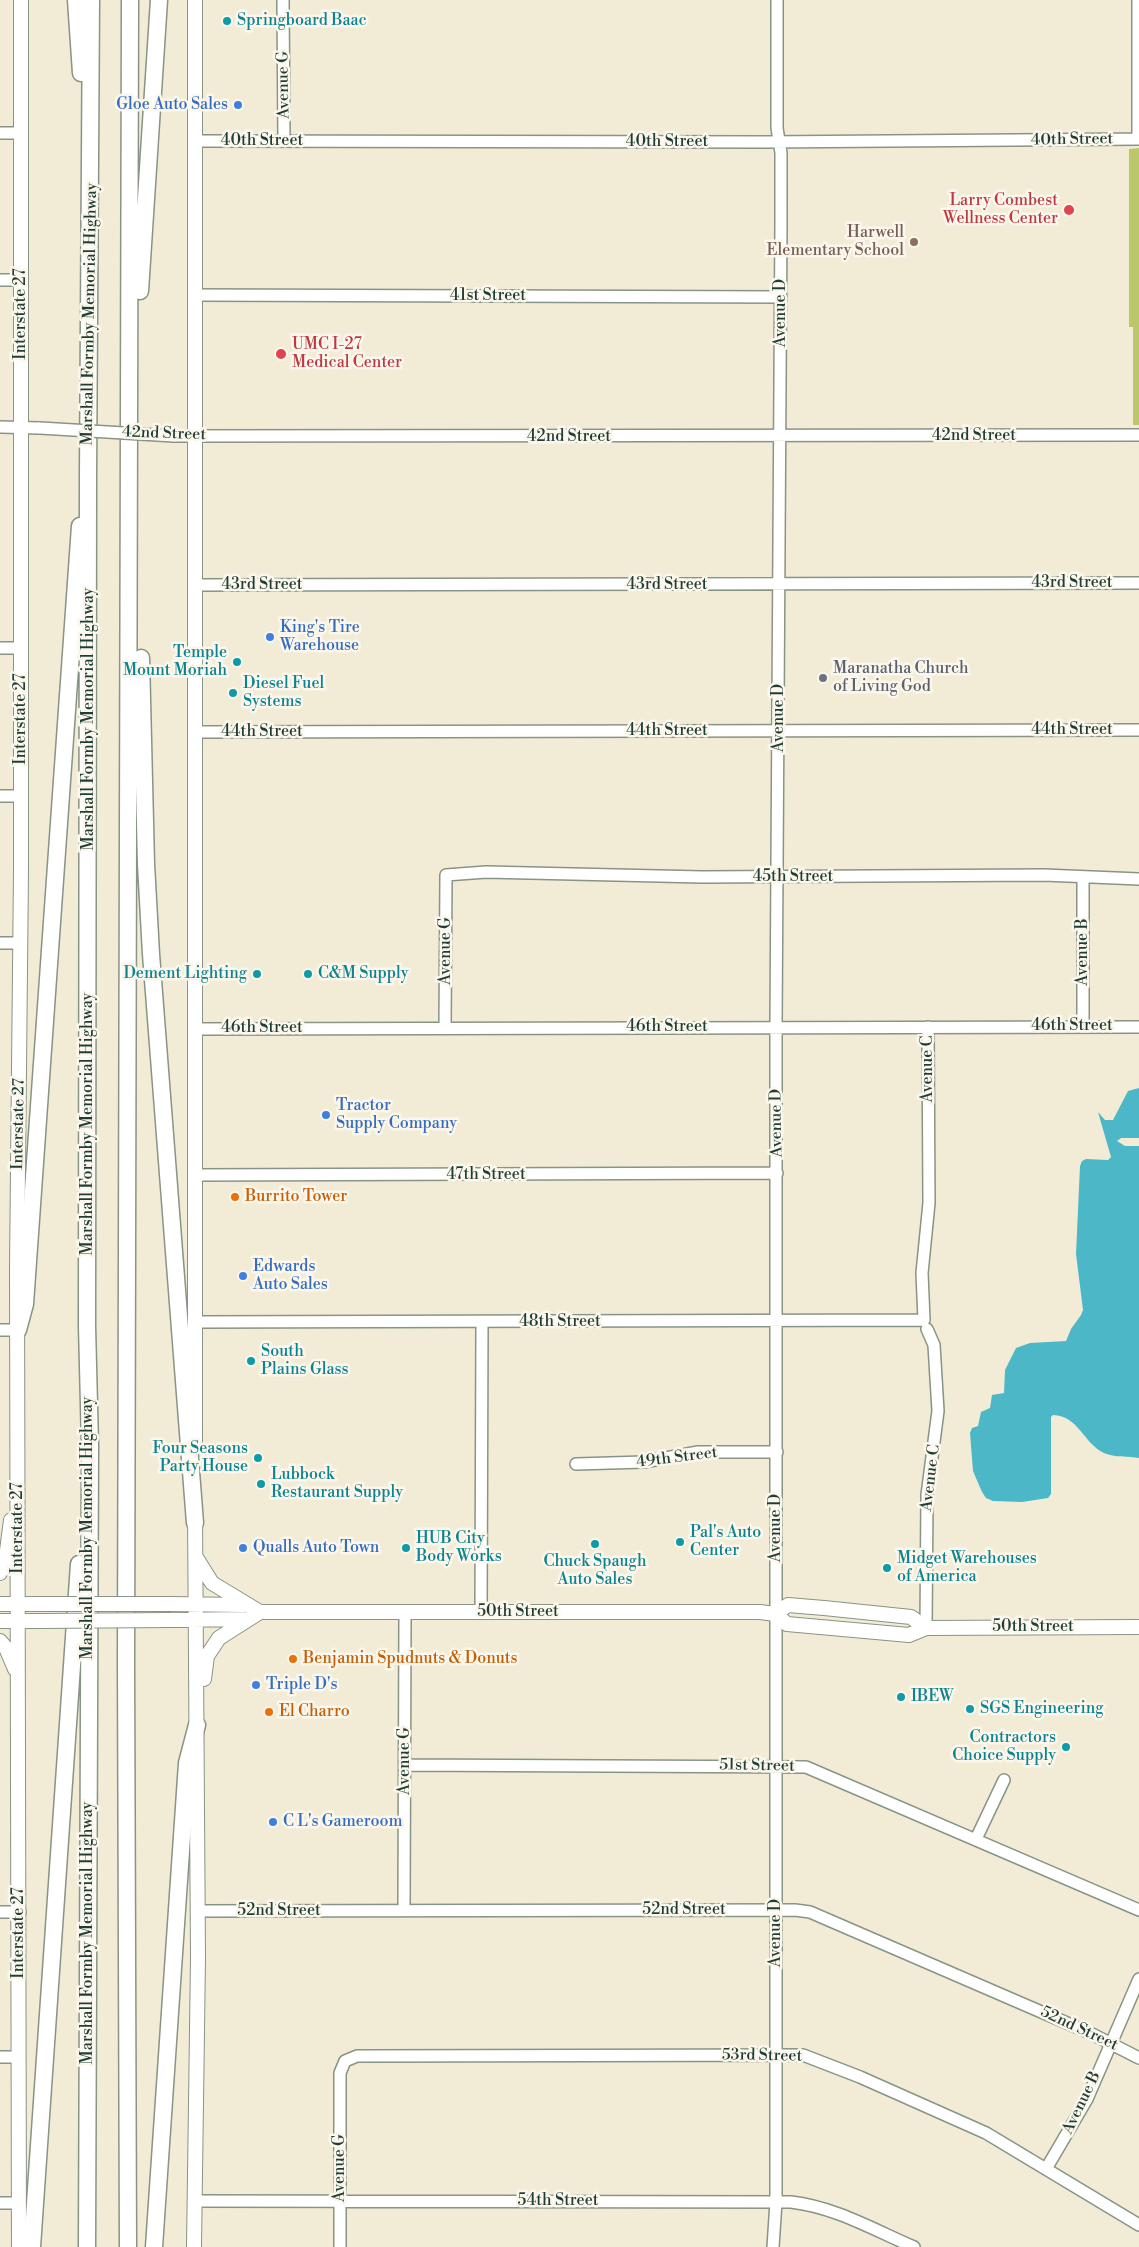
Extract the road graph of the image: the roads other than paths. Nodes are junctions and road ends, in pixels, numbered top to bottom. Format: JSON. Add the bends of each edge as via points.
{"nodes":[{"id":1,"x":21,"y":0,"type":"edge"},
{"id":2,"x":76,"y":0,"type":"edge"},
{"id":3,"x":91,"y":0,"type":"edge"},
{"id":4,"x":130,"y":0,"type":"edge"},
{"id":5,"x":159,"y":0,"type":"edge"},
{"id":6,"x":195,"y":0,"type":"edge"},
{"id":7,"x":283,"y":0,"type":"edge"},
{"id":8,"x":777,"y":0,"type":"edge"},
{"id":9,"x":1138,"y":0,"type":"edge"},
{"id":10,"x":0,"y":133,"type":"edge"},
{"id":11,"x":21,"y":133,"type":"junction"},
{"id":12,"x":1138,"y":139,"type":"edge"},
{"id":13,"x":196,"y":141,"type":"junction"},
{"id":14,"x":284,"y":141,"type":"junction"},
{"id":15,"x":779,"y":141,"type":"junction"},
{"id":16,"x":91,"y":219,"type":"junction"},
{"id":17,"x":0,"y":280,"type":"edge"},
{"id":18,"x":21,"y":280,"type":"junction"},
{"id":19,"x":196,"y":295,"type":"junction"},
{"id":20,"x":781,"y":297,"type":"junction"},
{"id":21,"x":131,"y":413,"type":"junction"},
{"id":22,"x":0,"y":427,"type":"edge"},
{"id":23,"x":21,"y":428,"type":"junction"},
{"id":24,"x":1139,"y":435,"type":"edge"},
{"id":25,"x":196,"y":436,"type":"junction"},
{"id":26,"x":780,"y":436,"type":"junction"},
{"id":27,"x":88,"y":475,"type":"junction"},
{"id":28,"x":131,"y":478,"type":"junction"},
{"id":29,"x":1139,"y":583,"type":"edge"},
{"id":30,"x":196,"y":585,"type":"junction"},
{"id":31,"x":779,"y":585,"type":"junction"},
{"id":32,"x":0,"y":648,"type":"edge"},
{"id":33,"x":21,"y":648,"type":"junction"},
{"id":34,"x":1139,"y":730,"type":"edge"},
{"id":35,"x":779,"y":731,"type":"junction"},
{"id":36,"x":195,"y":732,"type":"junction"},
{"id":37,"x":0,"y":796,"type":"edge"},
{"id":38,"x":21,"y":796,"type":"junction"},
{"id":39,"x":446,"y":875,"type":"joint"},
{"id":40,"x":777,"y":877,"type":"junction"},
{"id":41,"x":1083,"y":878,"type":"junction"},
{"id":42,"x":1139,"y":879,"type":"edge"},
{"id":43,"x":0,"y":943,"type":"edge"},
{"id":44,"x":21,"y":943,"type":"junction"},
{"id":45,"x":776,"y":1026,"type":"junction"},
{"id":46,"x":1083,"y":1026,"type":"junction"},
{"id":47,"x":928,"y":1027,"type":"junction"},
{"id":48,"x":1139,"y":1027,"type":"edge"},
{"id":49,"x":445,"y":1028,"type":"junction"},
{"id":50,"x":195,"y":1029,"type":"junction"},
{"id":51,"x":777,"y":1173,"type":"junction"},
{"id":52,"x":195,"y":1175,"type":"junction"},
{"id":53,"x":196,"y":1322,"type":"junction"},
{"id":54,"x":482,"y":1322,"type":"junction"},
{"id":55,"x":776,"y":1322,"type":"junction"},
{"id":56,"x":926,"y":1324,"type":"junction"},
{"id":57,"x":0,"y":1330,"type":"edge"},
{"id":58,"x":18,"y":1330,"type":"junction"},
{"id":59,"x":90,"y":1445,"type":"junction"},
{"id":60,"x":777,"y":1452,"type":"junction"},
{"id":61,"x":576,"y":1464,"type":"dead end"},
{"id":62,"x":17,"y":1482,"type":"junction"},
{"id":63,"x":195,"y":1524,"type":"junction"},
{"id":64,"x":195,"y":1556,"type":"junction"},
{"id":65,"x":0,"y":1573,"type":"edge"},
{"id":66,"x":0,"y":1604,"type":"edge"},
{"id":67,"x":18,"y":1604,"type":"junction"},
{"id":68,"x":196,"y":1604,"type":"junction"},
{"id":69,"x":254,"y":1612,"type":"junction"},
{"id":70,"x":405,"y":1612,"type":"junction"},
{"id":71,"x":481,"y":1612,"type":"junction"},
{"id":72,"x":775,"y":1614,"type":"junction"},
{"id":73,"x":196,"y":1620,"type":"junction"},
{"id":74,"x":0,"y":1621,"type":"edge"},
{"id":75,"x":18,"y":1621,"type":"junction"},
{"id":76,"x":1139,"y":1627,"type":"edge"},
{"id":77,"x":926,"y":1628,"type":"junction"},
{"id":78,"x":0,"y":1641,"type":"edge"},
{"id":79,"x":18,"y":1689,"type":"junction"},
{"id":80,"x":197,"y":1718,"type":"junction"},
{"id":81,"x":406,"y":1765,"type":"junction"},
{"id":82,"x":776,"y":1766,"type":"junction"},
{"id":83,"x":1004,"y":1780,"type":"dead end"},
{"id":84,"x":976,"y":1839,"type":"junction"},
{"id":85,"x":404,"y":1910,"type":"junction"},
{"id":86,"x":776,"y":1910,"type":"junction"},
{"id":87,"x":1139,"y":1910,"type":"edge"},
{"id":88,"x":197,"y":1911,"type":"junction"},
{"id":89,"x":0,"y":1912,"type":"edge"},
{"id":90,"x":20,"y":1912,"type":"junction"},
{"id":91,"x":1139,"y":1980,"type":"edge"},
{"id":92,"x":1110,"y":2044,"type":"junction"},
{"id":93,"x":776,"y":2054,"type":"junction"},
{"id":94,"x":0,"y":2057,"type":"edge"},
{"id":95,"x":19,"y":2057,"type":"junction"},
{"id":96,"x":1139,"y":2058,"type":"edge"},
{"id":97,"x":345,"y":2061,"type":"joint"},
{"id":98,"x":1046,"y":2169,"type":"junction"},
{"id":99,"x":194,"y":2201,"type":"junction"},
{"id":100,"x":340,"y":2201,"type":"junction"},
{"id":101,"x":776,"y":2202,"type":"junction"},
{"id":102,"x":0,"y":2203,"type":"edge"},
{"id":103,"x":19,"y":2203,"type":"junction"},
{"id":104,"x":1139,"y":2226,"type":"edge"},
{"id":105,"x":19,"y":2247,"type":"edge"},
{"id":106,"x":32,"y":2247,"type":"edge"},
{"id":107,"x":87,"y":2247,"type":"edge"},
{"id":108,"x":128,"y":2247,"type":"edge"},
{"id":109,"x":154,"y":2247,"type":"edge"},
{"id":110,"x":194,"y":2247,"type":"edge"},
{"id":111,"x":340,"y":2247,"type":"edge"},
{"id":112,"x":773,"y":2247,"type":"edge"},
{"id":113,"x":914,"y":2247,"type":"edge"}],
"edges":[{"from":1,"to":11,"type":"main road","name":"Interstate 27"},
{"from":2,"to":16,"type":"highway"},
{"from":3,"to":16,"type":"highway","name":"Marshall Formby Memorial Highway"},
{"from":4,"to":21,"type":"highway"},
{"from":5,"to":21,"type":"highway"},
{"from":6,"to":13,"type":"main road"},
{"from":7,"to":14,"type":"street","name":"Avenue G"},
{"from":8,"to":15,"type":"street","name":"Avenue D"},
{"from":9,"to":12,"type":"street"},
{"from":10,"to":11,"type":"street"},
{"from":11,"to":18,"type":"main road","name":"Interstate 27"},
{"from":12,"to":15,"type":"street","name":"40th Street"},
{"from":13,"to":14,"type":"street","name":"40th Street"},
{"from":13,"to":19,"type":"main road"},
{"from":14,"to":15,"type":"street","name":"40th Street"},
{"from":15,"to":20,"type":"street","name":"Avenue D"},
{"from":16,"to":27,"type":"highway","name":"Marshall Formby Memorial Highway"},
{"from":17,"to":18,"type":"street"},
{"from":18,"to":23,"type":"main road","name":"Interstate 27"},
{"from":19,"to":20,"type":"street","name":"41st Street"},
{"from":19,"to":25,"type":"main road"},
{"from":20,"to":26,"type":"street","name":"Avenue D"},
{"from":21,"to":28,"type":"highway"},
{"from":22,"to":23,"type":"street","name":"42nd Street"},
{"from":23,"to":25,"type":"street","name":"42nd Street","bridge":true},
{"from":23,"to":33,"type":"main road","name":"Interstate 27"},
{"from":24,"to":26,"type":"street","name":"42nd Street"},
{"from":25,"to":26,"type":"street","name":"42nd Street"},
{"from":25,"to":30,"type":"main road"},
{"from":26,"to":31,"type":"street","name":"Avenue D"},
{"from":27,"to":58,"type":"highway","via":[[78,540],[24,1304]]},
{"from":27,"to":59,"type":"highway","name":"Marshall Formby Memorial Highway","via":[[87,1326]]},
{"from":28,"to":63,"type":"highway","via":[[150,936]]},
{"from":28,"to":108,"type":"highway","via":[[126,1660]]},
{"from":29,"to":31,"type":"street","name":"43rd Street"},
{"from":30,"to":31,"type":"street","name":"43rd Street"},
{"from":30,"to":36,"type":"main road"},
{"from":31,"to":35,"type":"street","name":"Avenue D"},
{"from":32,"to":33,"type":"street"},
{"from":33,"to":38,"type":"main road","name":"Interstate 27"},
{"from":34,"to":35,"type":"street","name":"44th Street"},
{"from":35,"to":36,"type":"street","name":"44th Street"},
{"from":35,"to":40,"type":"street","name":"Avenue D"},
{"from":36,"to":50,"type":"main road"},
{"from":37,"to":38,"type":"street"},
{"from":38,"to":44,"type":"main road","name":"Interstate 27"},
{"from":39,"to":40,"type":"street","name":"45th Street","via":[[486,872]]},
{"from":39,"to":49,"type":"street","name":"Avenue G"},
{"from":40,"to":41,"type":"street","name":"45th Street","via":[[1044,875]]},
{"from":40,"to":45,"type":"street","name":"Avenue D"},
{"from":41,"to":42,"type":"street","name":"45th Street"},
{"from":41,"to":46,"type":"street","name":"Avenue B"},
{"from":43,"to":44,"type":"street"},
{"from":44,"to":58,"type":"main road","name":"Interstate 27"},
{"from":45,"to":47,"type":"street","name":"46th Street"},
{"from":45,"to":49,"type":"street","name":"46th Street"},
{"from":45,"to":51,"type":"street","name":"Avenue D"},
{"from":46,"to":47,"type":"street","name":"46th Street"},
{"from":46,"to":48,"type":"street","name":"46th Street"},
{"from":47,"to":56,"type":"street","name":"Avenue C","via":[[929,1203],[922,1273]]},
{"from":49,"to":50,"type":"street","name":"46th Street"},
{"from":50,"to":52,"type":"main road"},
{"from":51,"to":52,"type":"street","name":"47th Street"},
{"from":51,"to":55,"type":"street","name":"Avenue D"},
{"from":52,"to":53,"type":"main road"},
{"from":53,"to":54,"type":"street","name":"48th Street"},
{"from":53,"to":63,"type":"main road"},
{"from":54,"to":55,"type":"street","name":"48th Street"},
{"from":54,"to":71,"type":"street"},
{"from":55,"to":56,"type":"street","name":"48th Street"},
{"from":55,"to":60,"type":"street","name":"Avenue D"},
{"from":56,"to":77,"type":"street","name":"Avenue C","via":[[934,1345],[938,1411],[927,1495]]},
{"from":57,"to":58,"type":"street"},
{"from":58,"to":62,"type":"main road","name":"Interstate 27"},
{"from":59,"to":106,"type":"highway","via":[[73,1630]]},
{"from":59,"to":107,"type":"highway","name":"Marshall Formby Memorial Highway"},
{"from":60,"to":61,"type":"street","name":"49th Street","via":[[698,1452],[644,1462]]},
{"from":60,"to":72,"type":"street","name":"Avenue D"},
{"from":62,"to":65,"type":"main road","via":[[6,1558]]},
{"from":62,"to":67,"type":"main road","name":"Interstate 27"},
{"from":63,"to":64,"type":"main road"},
{"from":64,"to":68,"type":"main road"},
{"from":64,"to":69,"type":"main road","via":[[212,1584]]},
{"from":66,"to":67,"type":"main road","name":"50th Street"},
{"from":67,"to":68,"type":"main road","name":"50th Street","bridge":true},
{"from":67,"to":75,"type":"main road","name":"Interstate 27"},
{"from":68,"to":69,"type":"main road","name":"50th Street"},
{"from":68,"to":73,"type":"main road"},
{"from":69,"to":70,"type":"main road","name":"50th Street"},
{"from":69,"to":73,"type":"main road","name":"50th Street"},
{"from":69,"to":80,"type":"main road","via":[[219,1638],[209,1651]]},
{"from":70,"to":71,"type":"main road","name":"50th Street"},
{"from":70,"to":81,"type":"street","name":"Avenue G"},
{"from":71,"to":72,"type":"main road","name":"50th Street","via":[[716,1611]]},
{"from":72,"to":77,"type":"main road","name":"50th Street","via":[[788,1624],[909,1636]]},
{"from":72,"to":77,"type":"main road","name":"50th Street","via":[[788,1605],[824,1608],[911,1617]]},
{"from":72,"to":82,"type":"street","name":"Avenue D"},
{"from":73,"to":75,"type":"main road","name":"50th Street","bridge":true},
{"from":73,"to":80,"type":"main road"},
{"from":74,"to":75,"type":"main road","name":"50th Street"},
{"from":75,"to":79,"type":"main road","name":"Interstate 27"},
{"from":76,"to":77,"type":"main road","name":"50th Street"},
{"from":78,"to":79,"type":"main road","via":[[12,1659]]},
{"from":79,"to":90,"type":"main road","name":"Interstate 27"},
{"from":80,"to":88,"type":"main road"},
{"from":80,"to":109,"type":"highway","via":[[188,1763]]},
{"from":81,"to":82,"type":"street","name":"51st Street"},
{"from":81,"to":85,"type":"street","name":"Avenue G"},
{"from":82,"to":84,"type":"street","name":"51st Street","via":[[806,1767]]},
{"from":82,"to":86,"type":"street","name":"Avenue D"},
{"from":83,"to":84,"type":"street"},
{"from":84,"to":87,"type":"street","name":"51st Street"},
{"from":85,"to":86,"type":"street","name":"52nd Street"},
{"from":85,"to":88,"type":"street","name":"52nd Street"},
{"from":86,"to":92,"type":"street","name":"52nd Street","via":[[810,1912]]},
{"from":86,"to":93,"type":"street","name":"Avenue D"},
{"from":88,"to":99,"type":"main road"},
{"from":89,"to":90,"type":"street"},
{"from":90,"to":95,"type":"main road","name":"Interstate 27"},
{"from":91,"to":92,"type":"street","name":"Avenue B"},
{"from":92,"to":96,"type":"street","name":"52nd Street"},
{"from":92,"to":98,"type":"street","name":"Avenue B","via":[[1087,2099]]},
{"from":93,"to":97,"type":"street","name":"53rd Street","via":[[357,2056]]},
{"from":93,"to":98,"type":"street","name":"53rd Street","via":[[803,2055],[860,2077],[968,2124]]},
{"from":93,"to":101,"type":"street","name":"Avenue D"},
{"from":94,"to":95,"type":"street"},
{"from":95,"to":103,"type":"main road","name":"Interstate 27"},
{"from":97,"to":100,"type":"street","name":"Avenue G","via":[[340,2072]]},
{"from":98,"to":104,"type":"street","name":"53rd Street"},
{"from":99,"to":100,"type":"street","name":"54th Street"},
{"from":99,"to":110,"type":"main road"},
{"from":100,"to":101,"type":"street","name":"54th Street"},
{"from":100,"to":111,"type":"street","name":"Avenue G"},
{"from":101,"to":112,"type":"street","name":"Avenue D"},
{"from":101,"to":113,"type":"street","name":"54th Street","via":[[813,2205]]},
{"from":102,"to":103,"type":"street"},
{"from":103,"to":105,"type":"main road","name":"Interstate 27"}]}
